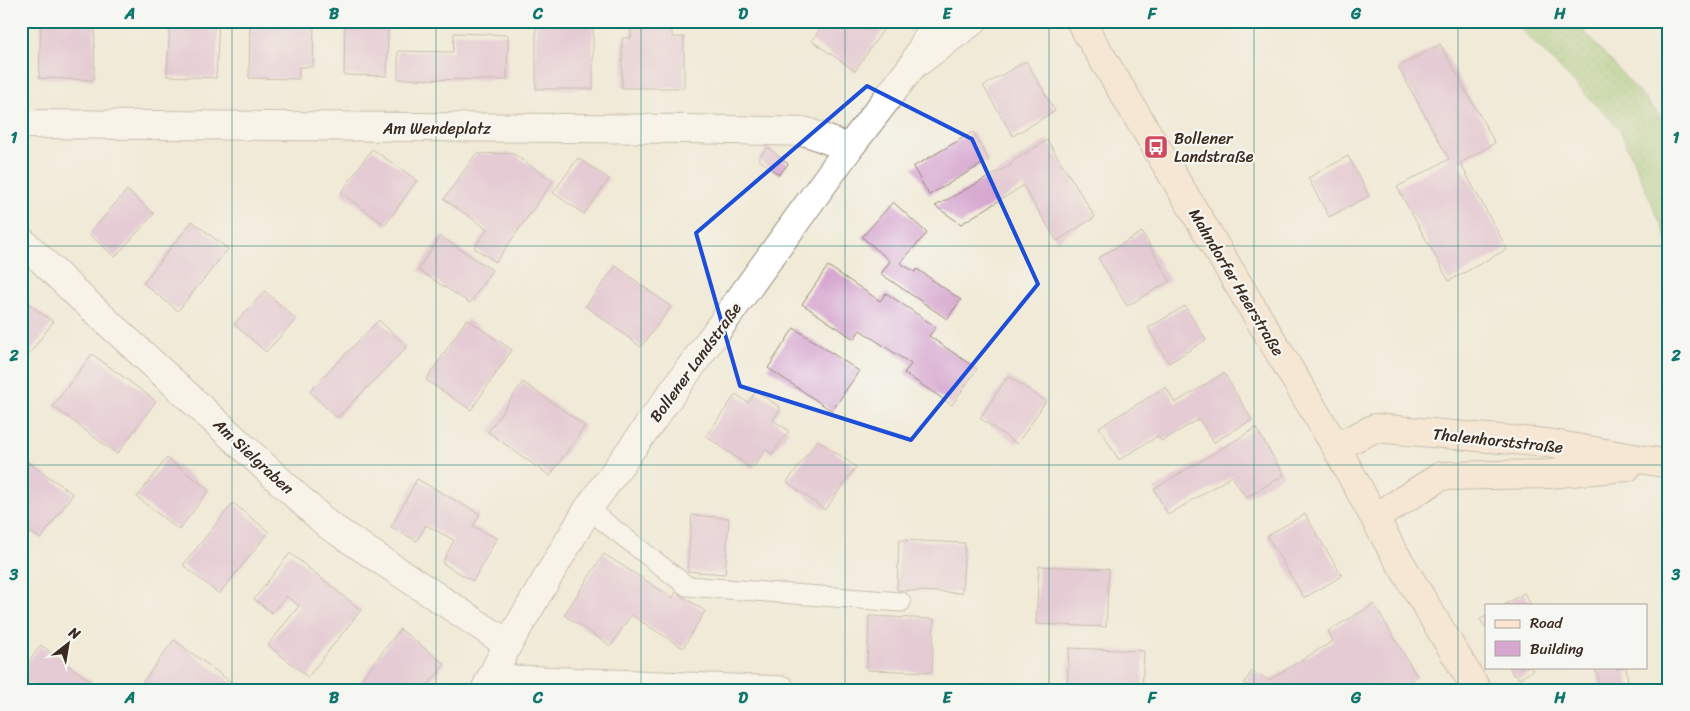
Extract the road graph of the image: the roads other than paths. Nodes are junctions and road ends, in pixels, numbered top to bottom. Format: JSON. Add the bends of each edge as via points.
{"nodes":[{"id":1,"x":936,"y":21,"type":"edge"},
{"id":2,"x":973,"y":21,"type":"edge"},
{"id":3,"x":1080,"y":21,"type":"edge"},
{"id":4,"x":913,"y":65,"type":"junction"},
{"id":5,"x":21,"y":124,"type":"edge"},
{"id":6,"x":850,"y":148,"type":"junction"},
{"id":7,"x":21,"y":240,"type":"edge"},
{"id":8,"x":1336,"y":447,"type":"junction"},
{"id":9,"x":1666,"y":464,"type":"edge"},
{"id":10,"x":588,"y":509,"type":"junction"},
{"id":11,"x":1376,"y":517,"type":"junction"},
{"id":12,"x":901,"y":602,"type":"dead end"},
{"id":13,"x":508,"y":644,"type":"junction"},
{"id":14,"x":490,"y":680,"type":"edge"},
{"id":15,"x":782,"y":690,"type":"edge"},
{"id":16,"x":1478,"y":690,"type":"edge"}],
"edges":[{"from":1,"to":4,"type":"street","name":"Bollener Landstraße"},
{"from":2,"to":4,"type":"street","name":"Bollener Landstraße"},
{"from":3,"to":8,"type":"main road","name":"Mahndorfer Heerstraße"},
{"from":4,"to":6,"type":"street","name":"Bollener Landstraße"},
{"from":5,"to":6,"type":"street","name":"Am Wendeplatz","via":[[807,132]]},
{"from":6,"to":10,"type":"street","name":"Bollener Landstraße"},
{"from":7,"to":13,"type":"street","name":"Am Sielgraben","via":[[328,525]]},
{"from":8,"to":9,"type":"main road","name":"Thalenhorststraße","via":[[1375,428],[1547,443]]},
{"from":8,"to":11,"type":"main road","name":"Mahndorfer Heerstraße"},
{"from":9,"to":11,"type":"main road","name":"Thalenhorststraße","via":[[1548,474],[1441,476]]},
{"from":10,"to":12,"type":"lane","via":[[687,586]]},
{"from":10,"to":13,"type":"street","name":"Bollener Landstraße"},
{"from":11,"to":16,"type":"main road","name":"Mahndorfer Heerstraße","via":[[1390,546]]},
{"from":13,"to":14,"type":"street","name":"Bollener Landstraße"},
{"from":14,"to":15,"type":"lane","name":"Bollener Landstraße","via":[[516,675],[784,686]]}]}
